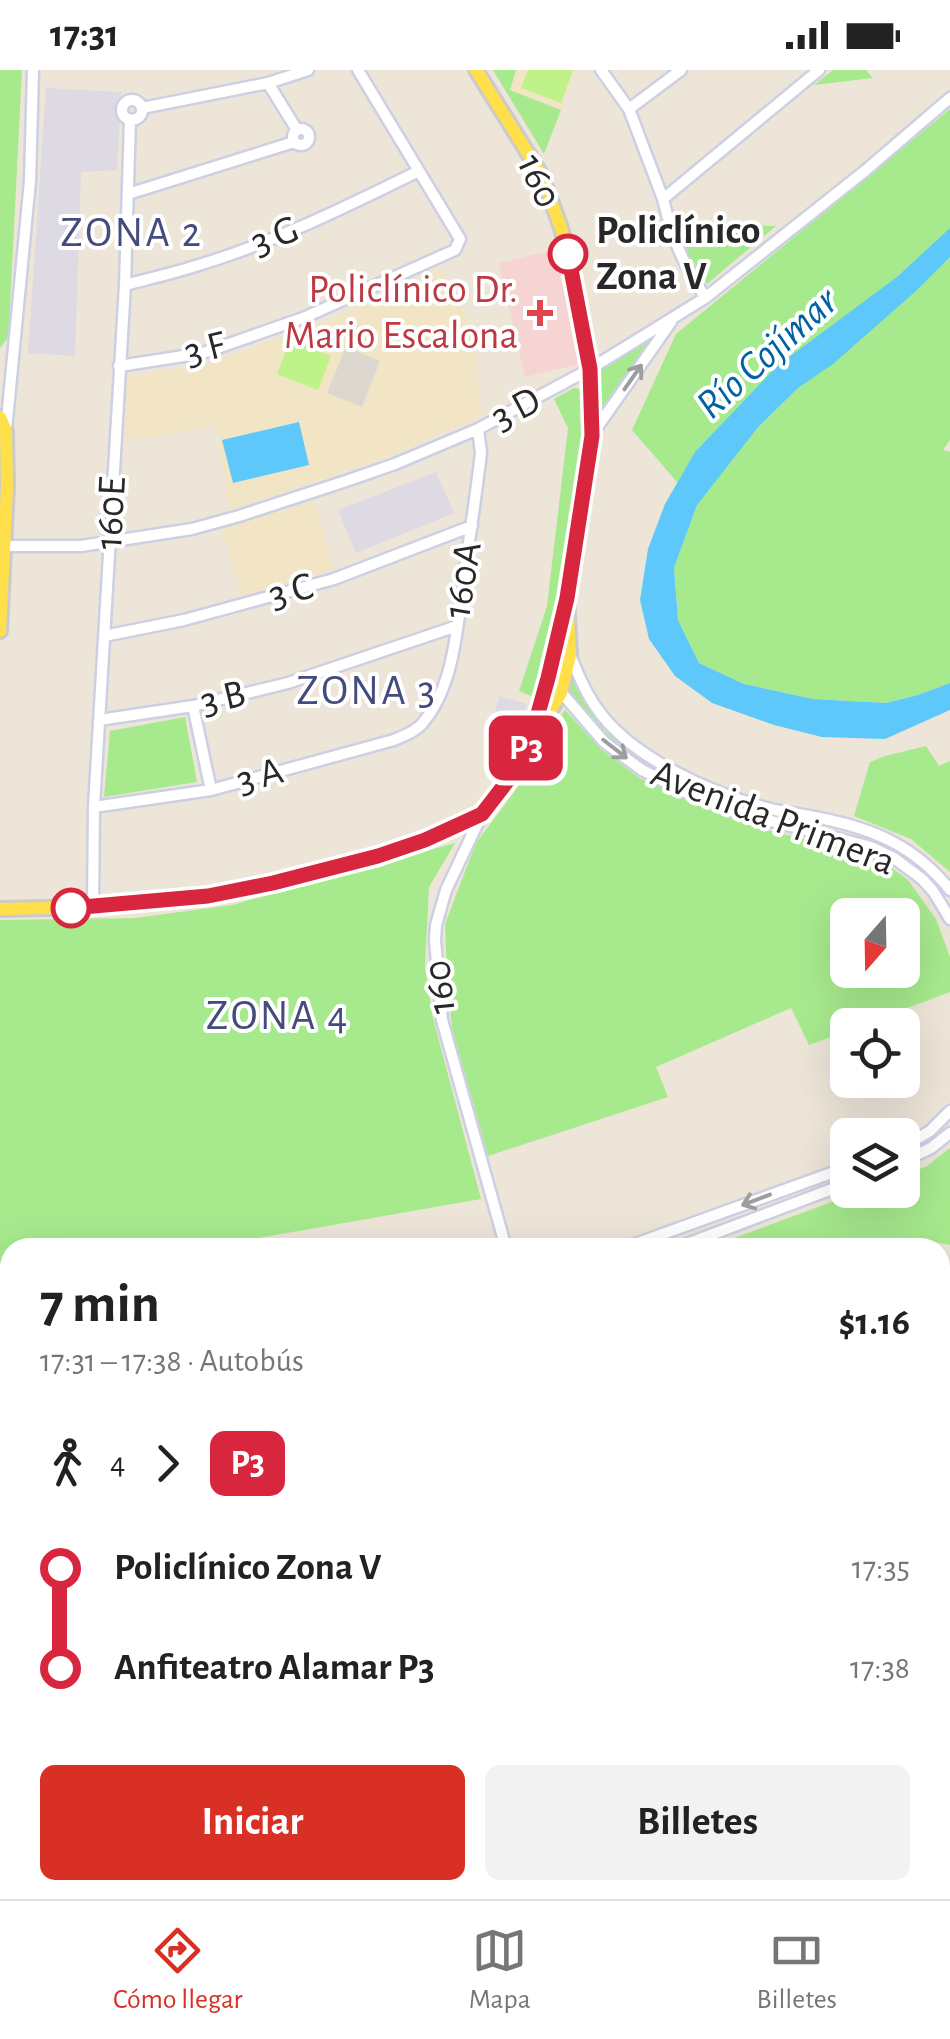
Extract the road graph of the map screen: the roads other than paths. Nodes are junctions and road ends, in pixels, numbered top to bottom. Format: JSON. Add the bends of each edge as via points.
{"nodes":[{"id":1,"x":33,"y":70,"type":"edge"},
{"id":2,"x":308,"y":70,"type":"edge"},
{"id":3,"x":358,"y":70,"type":"edge"},
{"id":4,"x":476,"y":70,"type":"edge"},
{"id":5,"x":602,"y":70,"type":"edge"},
{"id":6,"x":682,"y":70,"type":"edge"},
{"id":7,"x":819,"y":70,"type":"edge"},
{"id":8,"x":268,"y":82,"type":"junction"},
{"id":9,"x":950,"y":98,"type":"edge"},
{"id":10,"x":629,"y":109,"type":"junction"},
{"id":11,"x":420,"y":171,"type":"junction"},
{"id":12,"x":128,"y":194,"type":"junction"},
{"id":13,"x":663,"y":200,"type":"junction"},
{"id":14,"x":125,"y":285,"type":"junction"},
{"id":15,"x":705,"y":298,"type":"junction"},
{"id":16,"x":674,"y":318,"type":"junction"},
{"id":17,"x":14,"y":355,"type":"junction"},
{"id":18,"x":0,"y":358,"type":"edge"},
{"id":19,"x":119,"y":366,"type":"junction"},
{"id":20,"x":590,"y":369,"type":"junction"},
{"id":21,"x":0,"y":416,"type":"edge"},
{"id":22,"x":478,"y":429,"type":"junction"},
{"id":23,"x":6,"y":431,"type":"junction"},
{"id":24,"x":592,"y":436,"type":"junction"},
{"id":25,"x":472,"y":526,"type":"junction"},
{"id":26,"x":110,"y":542,"type":"junction"},
{"id":27,"x":4,"y":546,"type":"junction"},
{"id":28,"x":567,"y":598,"type":"junction"},
{"id":29,"x":457,"y":626,"type":"junction"},
{"id":30,"x":0,"y":632,"type":"edge"},
{"id":31,"x":104,"y":636,"type":"junction"},
{"id":32,"x":570,"y":656,"type":"junction"},
{"id":33,"x":552,"y":662,"type":"junction"},
{"id":34,"x":548,"y":678,"type":"junction"},
{"id":35,"x":561,"y":694,"type":"junction"},
{"id":36,"x":193,"y":706,"type":"junction"},
{"id":37,"x":99,"y":720,"type":"junction"},
{"id":38,"x":421,"y":724,"type":"joint"},
{"id":39,"x":530,"y":742,"type":"junction"},
{"id":40,"x":211,"y":790,"type":"junction"},
{"id":41,"x":94,"y":807,"type":"junction"},
{"id":42,"x":482,"y":814,"type":"junction"},
{"id":43,"x":950,"y":890,"type":"edge"},
{"id":44,"x":93,"y":907,"type":"junction"},
{"id":45,"x":0,"y":909,"type":"edge"},
{"id":46,"x":950,"y":919,"type":"edge"},
{"id":47,"x":950,"y":1111,"type":"edge"},
{"id":48,"x":950,"y":1133,"type":"edge"},
{"id":49,"x":920,"y":1141,"type":"edge"},
{"id":50,"x":920,"y":1151,"type":"edge"},
{"id":51,"x":830,"y":1173,"type":"edge"},
{"id":52,"x":830,"y":1190,"type":"edge"},
{"id":53,"x":711,"y":1217,"type":"junction"},
{"id":54,"x":718,"y":1232,"type":"junction"},
{"id":55,"x":503,"y":1238,"type":"edge"},
{"id":56,"x":652,"y":1238,"type":"edge"},
{"id":57,"x":702,"y":1238,"type":"edge"}],
"edges":[{"from":1,"to":17,"type":"street"},
{"from":2,"to":8,"type":"street"},
{"from":3,"to":11,"type":"street"},
{"from":4,"to":20,"type":"main road","name":"160","via":[[538,170],[556,215]]},
{"from":5,"to":10,"type":"street"},
{"from":6,"to":10,"type":"street"},
{"from":7,"to":13,"type":"street"},
{"from":8,"to":12,"type":"street","via":[[296,136]]},
{"from":8,"to":12,"type":"street","name":"160E","via":[[142,108],[136,100],[126,102]]},
{"from":9,"to":15,"type":"street","name":"3 D"},
{"from":10,"to":13,"type":"street"},
{"from":11,"to":14,"type":"street","name":"3 G","via":[[267,240]]},
{"from":11,"to":19,"type":"street","name":"3 F","via":[[460,239],[455,250],[304,318],[203,353]]},
{"from":12,"to":14,"type":"street","name":"160E"},
{"from":13,"to":15,"type":"street","via":[[672,234]]},
{"from":14,"to":19,"type":"street","name":"160E"},
{"from":15,"to":16,"type":"street","name":"3 D"},
{"from":16,"to":20,"type":"street","name":"3 D"},
{"from":24,"to":16,"type":"street","one_way":true},
{"from":17,"to":18,"type":"street"},
{"from":17,"to":23,"type":"street"},
{"from":19,"to":26,"type":"street","name":"160E"},
{"from":20,"to":22,"type":"street","name":"3 D"},
{"from":20,"to":24,"type":"main road","name":"160"},
{"from":21,"to":23,"type":"main road"},
{"from":22,"to":25,"type":"street","name":"160A"},
{"from":22,"to":26,"type":"street","name":"3 D","via":[[239,516]]},
{"from":23,"to":27,"type":"main road"},
{"from":24,"to":28,"type":"main road","name":"160"},
{"from":25,"to":29,"type":"street","name":"160A"},
{"from":25,"to":31,"type":"street","name":"3 C","via":[[334,579]]},
{"from":26,"to":27,"type":"street","name":"3 D"},
{"from":26,"to":31,"type":"street","name":"160E"},
{"from":27,"to":30,"type":"main road"},
{"from":28,"to":32,"type":"main road","name":"160"},
{"from":28,"to":33,"type":"main road","name":"160"},
{"from":29,"to":36,"type":"street","name":"3 B","via":[[288,683]]},
{"from":29,"to":38,"type":"street","name":"160A","via":[[448,670]]},
{"from":31,"to":37,"type":"street","name":"160E"},
{"from":32,"to":33,"type":"main road"},
{"from":32,"to":35,"type":"main road","name":"160"},
{"from":32,"to":43,"type":"street","name":"Avenida Primera","via":[[596,709],[640,752],[715,790],[872,832],[910,849]]},
{"from":33,"to":34,"type":"main road","name":"160"},
{"from":34,"to":35,"type":"street","name":"Avenida Primera"},
{"from":34,"to":39,"type":"main road","name":"160"},
{"from":35,"to":39,"type":"main road","name":"160"},
{"from":35,"to":46,"type":"street","name":"Avenida Primera","one_way":true,"via":[[604,742],[642,770],[733,811],[871,846],[922,879]]},
{"from":36,"to":37,"type":"street","name":"3 B"},
{"from":36,"to":40,"type":"street"},
{"from":37,"to":41,"type":"street","name":"160E"},
{"from":38,"to":40,"type":"street","name":"3 A","via":[[394,740]]},
{"from":39,"to":42,"type":"main road","name":"160"},
{"from":40,"to":41,"type":"street","name":"3 A"},
{"from":41,"to":44,"type":"street","name":"160E"},
{"from":42,"to":44,"type":"main road","via":[[425,840],[273,883]]},
{"from":42,"to":55,"type":"street","name":"160","via":[[446,890],[436,940],[442,1020]]},
{"from":44,"to":45,"type":"main road"},
{"from":47,"to":49,"type":"street"},
{"from":48,"to":50,"type":"street"},
{"from":51,"to":53,"type":"street","one_way":true},
{"from":52,"to":54,"type":"street"},
{"from":53,"to":54,"type":"street"},
{"from":53,"to":56,"type":"street"},
{"from":54,"to":57,"type":"street"}]}
